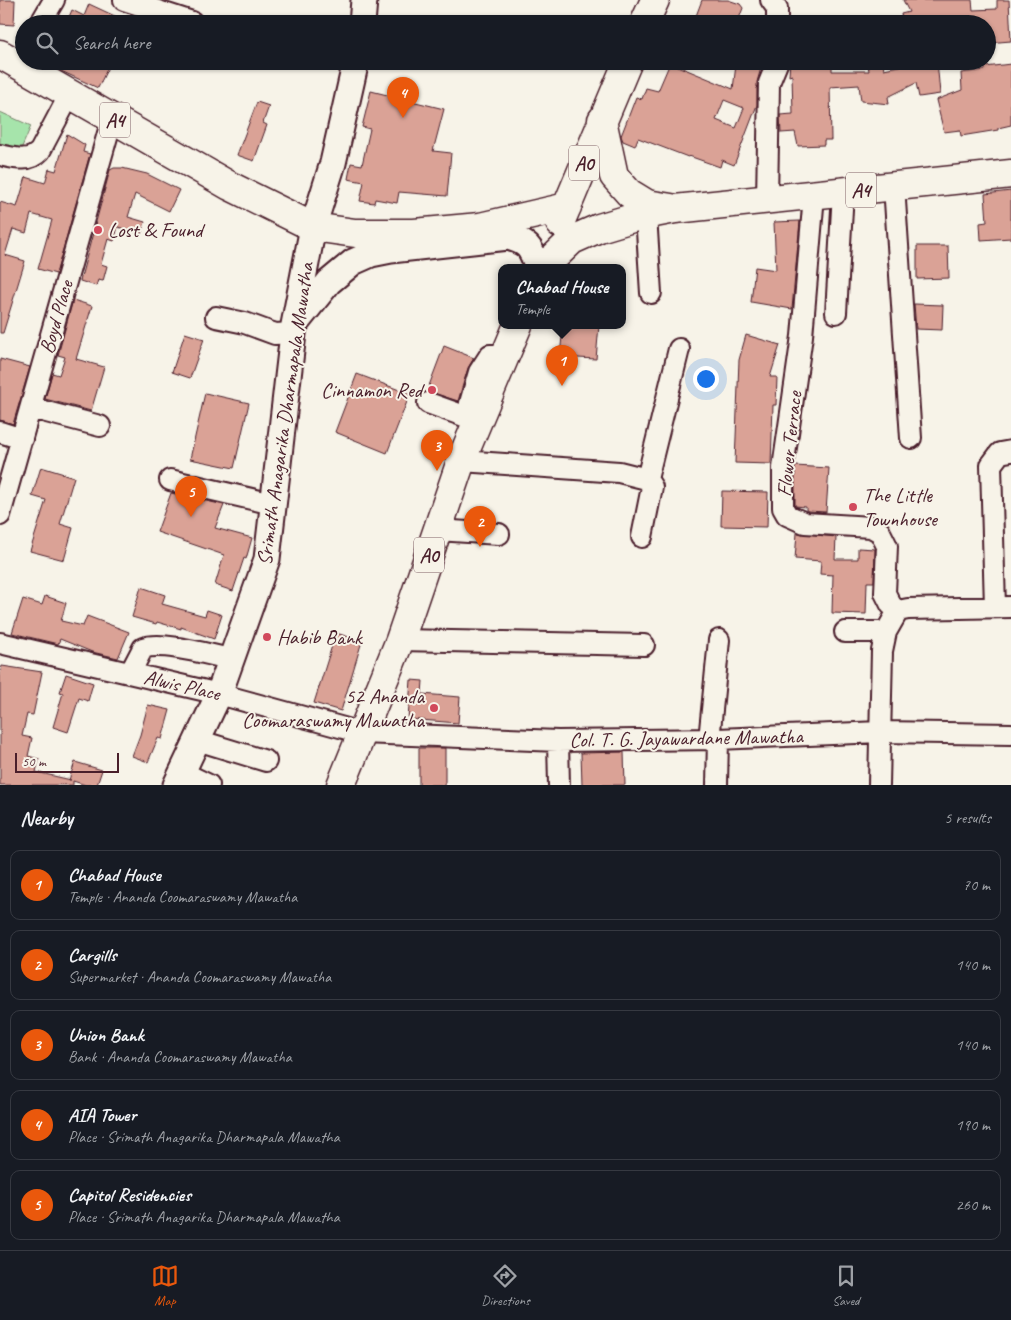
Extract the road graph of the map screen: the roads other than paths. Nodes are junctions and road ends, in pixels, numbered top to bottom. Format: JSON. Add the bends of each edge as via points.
{"nodes":[{"id":1,"x":54,"y":0,"type":"edge"},
{"id":2,"x":124,"y":0,"type":"edge"},
{"id":3,"x":364,"y":0,"type":"edge"},
{"id":4,"x":654,"y":0,"type":"edge"},
{"id":5,"x":771,"y":0,"type":"edge"},
{"id":6,"x":45,"y":15,"type":"edge"},
{"id":7,"x":170,"y":15,"type":"edge"},
{"id":8,"x":363,"y":15,"type":"edge"},
{"id":9,"x":648,"y":15,"type":"edge"},
{"id":10,"x":777,"y":15,"type":"edge"},
{"id":11,"x":34,"y":70,"type":"edge"},
{"id":12,"x":354,"y":70,"type":"edge"},
{"id":13,"x":624,"y":70,"type":"edge"},
{"id":14,"x":774,"y":70,"type":"edge"},
{"id":15,"x":70,"y":94,"type":"junction"},
{"id":16,"x":112,"y":119,"type":"junction"},
{"id":17,"x":602,"y":120,"type":"junction"},
{"id":18,"x":0,"y":155,"type":"edge"},
{"id":19,"x":1011,"y":174,"type":"edge"},
{"id":20,"x":894,"y":186,"type":"junction"},
{"id":21,"x":843,"y":192,"type":"junction"},
{"id":22,"x":814,"y":195,"type":"junction"},
{"id":23,"x":767,"y":200,"type":"junction"},
{"id":24,"x":566,"y":207,"type":"junction"},
{"id":25,"x":675,"y":209,"type":"junction"},
{"id":26,"x":646,"y":215,"type":"junction"},
{"id":27,"x":313,"y":228,"type":"junction"},
{"id":28,"x":539,"y":264,"type":"edge"},
{"id":29,"x":542,"y":264,"type":"edge"},
{"id":30,"x":544,"y":264,"type":"edge"},
{"id":31,"x":651,"y":293,"type":"dead end"},
{"id":32,"x":836,"y":313,"type":"dead end"},
{"id":33,"x":216,"y":317,"type":"dead end"},
{"id":34,"x":293,"y":329,"type":"junction"},
{"id":35,"x":516,"y":329,"type":"edge"},
{"id":36,"x":679,"y":350,"type":"dead end"},
{"id":37,"x":428,"y":402,"type":"dead end"},
{"id":38,"x":31,"y":408,"type":"junction"},
{"id":39,"x":479,"y":417,"type":"junction"},
{"id":40,"x":100,"y":426,"type":"dead end"},
{"id":41,"x":0,"y":432,"type":"edge"},
{"id":42,"x":911,"y":438,"type":"dead end"},
{"id":43,"x":22,"y":439,"type":"junction"},
{"id":44,"x":1011,"y":451,"type":"edge"},
{"id":45,"x":461,"y":460,"type":"junction"},
{"id":46,"x":647,"y":479,"type":"junction"},
{"id":47,"x":170,"y":480,"type":"dead end"},
{"id":48,"x":274,"y":504,"type":"junction"},
{"id":49,"x":0,"y":515,"type":"edge"},
{"id":50,"x":438,"y":530,"type":"junction"},
{"id":51,"x":499,"y":534,"type":"dead end"},
{"id":52,"x":642,"y":537,"type":"dead end"},
{"id":53,"x":1003,"y":607,"type":"edge"},
{"id":54,"x":898,"y":612,"type":"junction"},
{"id":55,"x":845,"y":632,"type":"dead end"},
{"id":56,"x":886,"y":632,"type":"junction"},
{"id":57,"x":400,"y":640,"type":"junction"},
{"id":58,"x":719,"y":640,"type":"dead end"},
{"id":59,"x":0,"y":643,"type":"edge"},
{"id":60,"x":644,"y":645,"type":"dead end"},
{"id":61,"x":232,"y":659,"type":"junction"},
{"id":62,"x":130,"y":673,"type":"junction"},
{"id":63,"x":219,"y":694,"type":"junction"},
{"id":64,"x":880,"y":732,"type":"junction"},
{"id":65,"x":362,"y":733,"type":"junction"},
{"id":66,"x":1011,"y":734,"type":"edge"},
{"id":67,"x":197,"y":740,"type":"junction"},
{"id":68,"x":713,"y":740,"type":"junction"},
{"id":69,"x":558,"y":741,"type":"junction"},
{"id":70,"x":266,"y":761,"type":"dead end"},
{"id":71,"x":179,"y":778,"type":"edge"},
{"id":72,"x":209,"y":785,"type":"edge"},
{"id":73,"x":341,"y":785,"type":"edge"},
{"id":74,"x":559,"y":785,"type":"edge"},
{"id":75,"x":717,"y":785,"type":"edge"},
{"id":76,"x":879,"y":785,"type":"edge"}],
"edges":[{"from":1,"to":6,"type":"street"},
{"from":2,"to":7,"type":"street"},
{"from":3,"to":8,"type":"main road"},
{"from":4,"to":9,"type":"highway"},
{"from":5,"to":10,"type":"street","via":[[777,8]]},
{"from":11,"to":15,"type":"highway","number":"A4"},
{"from":12,"to":27,"type":"main road","name":"Srimath Anagarika Dharmapala Mawatha","via":[[333,163]]},
{"from":13,"to":17,"type":"highway","number":"A0"},
{"from":14,"to":23,"type":"street","via":[[769,83]]},
{"from":15,"to":16,"type":"highway","number":"A4"},
{"from":15,"to":18,"type":"street","via":[[36,156],[16,159]]},
{"from":16,"to":27,"type":"highway","number":"A4","via":[[230,186]]},
{"from":16,"to":38,"type":"street","name":"Boyd Place"},
{"from":17,"to":24,"type":"highway","number":"A0"},
{"from":17,"to":25,"type":"highway","number":"A4","via":[[614,176],[629,193],[647,204]]},
{"from":19,"to":20,"type":"highway","number":"A4"},
{"from":20,"to":21,"type":"highway","number":"A4"},
{"from":20,"to":42,"type":"street"},
{"from":21,"to":22,"type":"highway","number":"A4"},
{"from":21,"to":32,"type":"street"},
{"from":22,"to":23,"type":"highway","number":"A4"},
{"from":22,"to":54,"type":"street","name":"Flower Terrace","via":[[802,336],[783,468],[783,508],[787,515],[805,523],[871,527],[880,532],[887,546],[885,593]]},
{"from":23,"to":25,"type":"highway","number":"A4"},
{"from":24,"to":27,"type":"highway","number":"A4","via":[[480,227],[424,232],[355,233]]},
{"from":24,"to":29,"type":"highway","number":"A0"},
{"from":25,"to":26,"type":"highway","number":"A4"},
{"from":26,"to":30,"type":"highway","number":"A4","via":[[604,226],[572,240]]},
{"from":26,"to":31,"type":"street"},
{"from":27,"to":34,"type":"main road","name":"Srimath Anagarika Dharmapala Mawatha"},
{"from":28,"to":34,"type":"main road","via":[[525,243],[508,237],[371,254],[353,262],[329,282]]},
{"from":33,"to":34,"type":"street","via":[[274,334]]},
{"from":34,"to":48,"type":"main road","name":"Srimath Anagarika Dharmapala Mawatha"},
{"from":35,"to":39,"type":"highway","number":"A0"},
{"from":36,"to":46,"type":"street"},
{"from":37,"to":39,"type":"street"},
{"from":38,"to":40,"type":"street"},
{"from":38,"to":43,"type":"street","name":"Boyd Place"},
{"from":39,"to":45,"type":"highway","number":"A0"},
{"from":41,"to":43,"type":"street"},
{"from":43,"to":49,"type":"street","name":"Boyd Place"},
{"from":44,"to":53,"type":"street","via":[[1000,453],[991,465]]},
{"from":45,"to":46,"type":"street","via":[[619,472]]},
{"from":45,"to":50,"type":"highway","number":"A0"},
{"from":46,"to":52,"type":"street","via":[[652,487]]},
{"from":47,"to":48,"type":"street"},
{"from":48,"to":61,"type":"main road","name":"Srimath Anagarika Dharmapala Mawatha","via":[[267,559]]},
{"from":50,"to":51,"type":"street"},
{"from":50,"to":57,"type":"highway","number":"A0"},
{"from":53,"to":54,"type":"street","via":[[908,609]]},
{"from":54,"to":56,"type":"street"},
{"from":55,"to":56,"type":"street"},
{"from":56,"to":64,"type":"street","via":[[882,651]]},
{"from":57,"to":60,"type":"street"},
{"from":57,"to":65,"type":"highway","number":"A0"},
{"from":58,"to":68,"type":"street"},
{"from":59,"to":62,"type":"street","name":"Alwis Place"},
{"from":61,"to":62,"type":"street","via":[[150,645],[143,648]]},
{"from":61,"to":63,"type":"main road","name":"Srimath Anagarika Dharmapala Mawatha"},
{"from":62,"to":63,"type":"street","name":"Alwis Place"},
{"from":63,"to":65,"type":"street","name":"Alwis Place"},
{"from":63,"to":67,"type":"main road","name":"Srimath Anagarika Dharmapala Mawatha"},
{"from":64,"to":66,"type":"street","name":"Col. T. G. Jayawardane Mawatha"},
{"from":64,"to":68,"type":"street","name":"Col. T. G. Jayawardane Mawatha"},
{"from":64,"to":76,"type":"street"},
{"from":65,"to":69,"type":"street","name":"Col. T. G. Jayawardane Mawatha"},
{"from":65,"to":73,"type":"highway","number":"A0"},
{"from":67,"to":70,"type":"street"},
{"from":67,"to":71,"type":"main road","name":"Srimath Anagarika Dharmapala Mawatha"},
{"from":68,"to":69,"type":"street","name":"Col. T. G. Jayawardane Mawatha"},
{"from":68,"to":75,"type":"street"},
{"from":69,"to":74,"type":"street"},
{"from":71,"to":72,"type":"street"}]}
